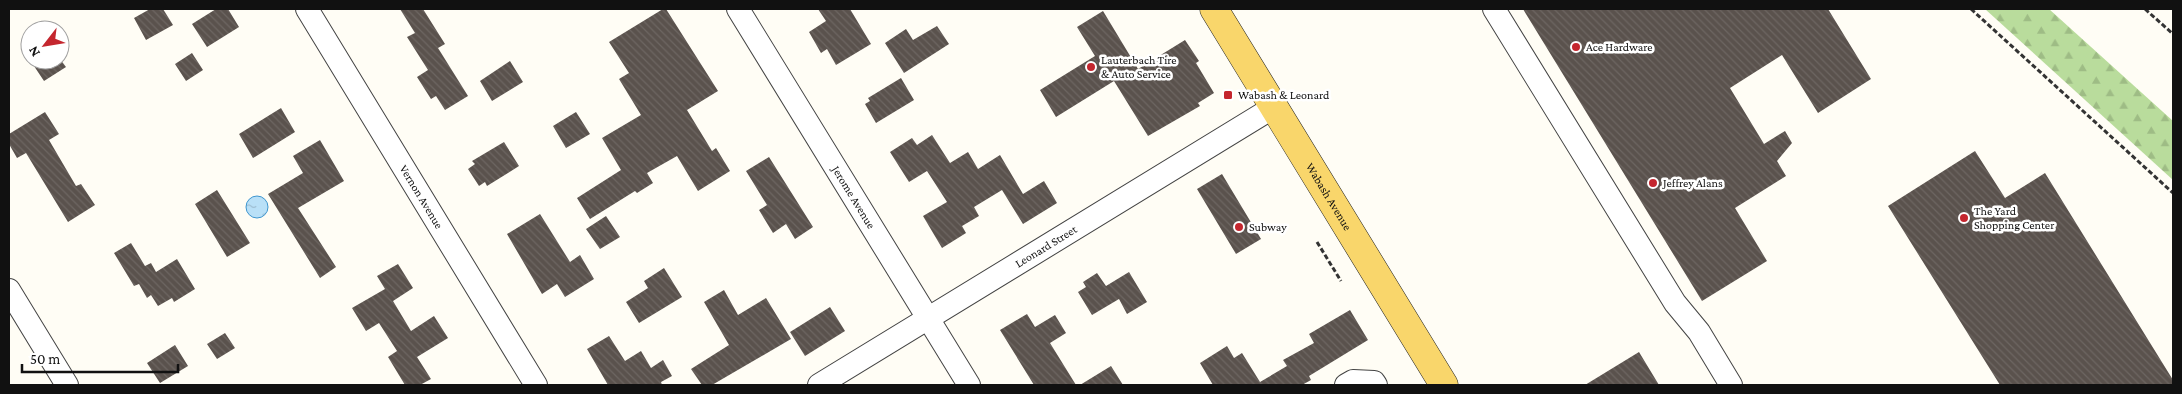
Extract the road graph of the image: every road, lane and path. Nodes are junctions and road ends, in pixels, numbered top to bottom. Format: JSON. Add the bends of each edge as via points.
{"nodes":[{"id":1,"x":307,"y":9,"type":"edge"},
{"id":2,"x":738,"y":9,"type":"edge"},
{"id":3,"x":1214,"y":9,"type":"edge"},
{"id":4,"x":1494,"y":9,"type":"edge"},
{"id":5,"x":1971,"y":9,"type":"edge"},
{"id":6,"x":2145,"y":9,"type":"edge"},
{"id":7,"x":2173,"y":34,"type":"edge"},
{"id":8,"x":1274,"y":107,"type":"junction"},
{"id":9,"x":2173,"y":193,"type":"edge"},
{"id":10,"x":1317,"y":242,"type":"dead end"},
{"id":11,"x":1341,"y":282,"type":"dead end"},
{"id":12,"x":9,"y":290,"type":"edge"},
{"id":13,"x":928,"y":318,"type":"junction"},
{"id":14,"x":67,"y":385,"type":"edge"},
{"id":15,"x":536,"y":385,"type":"edge"},
{"id":16,"x":819,"y":385,"type":"edge"},
{"id":17,"x":969,"y":385,"type":"edge"},
{"id":18,"x":1346,"y":385,"type":"edge"},
{"id":19,"x":1376,"y":385,"type":"edge"},
{"id":20,"x":1444,"y":385,"type":"edge"},
{"id":21,"x":1731,"y":385,"type":"edge"}],
"edges":[{"from":1,"to":15,"type":"street","name":"Vernon Avenue"},
{"from":2,"to":13,"type":"street","name":"Jerome Avenue"},
{"from":3,"to":8,"type":"main road","name":"Wabash Avenue"},
{"from":4,"to":21,"type":"street","via":[[1675,303],[1698,332]]},
{"from":5,"to":9,"type":"path"},
{"from":6,"to":7,"type":"path"},
{"from":8,"to":13,"type":"street","name":"Leonard Street"},
{"from":8,"to":20,"type":"main road","name":"Wabash Avenue"},
{"from":10,"to":11,"type":"path"},
{"from":12,"to":14,"type":"street"},
{"from":13,"to":16,"type":"street","name":"Leonard Street"},
{"from":13,"to":17,"type":"street","name":"Jerome Avenue"},
{"from":18,"to":19,"type":"street","via":[[1354,381],[1374,382]]}]}
